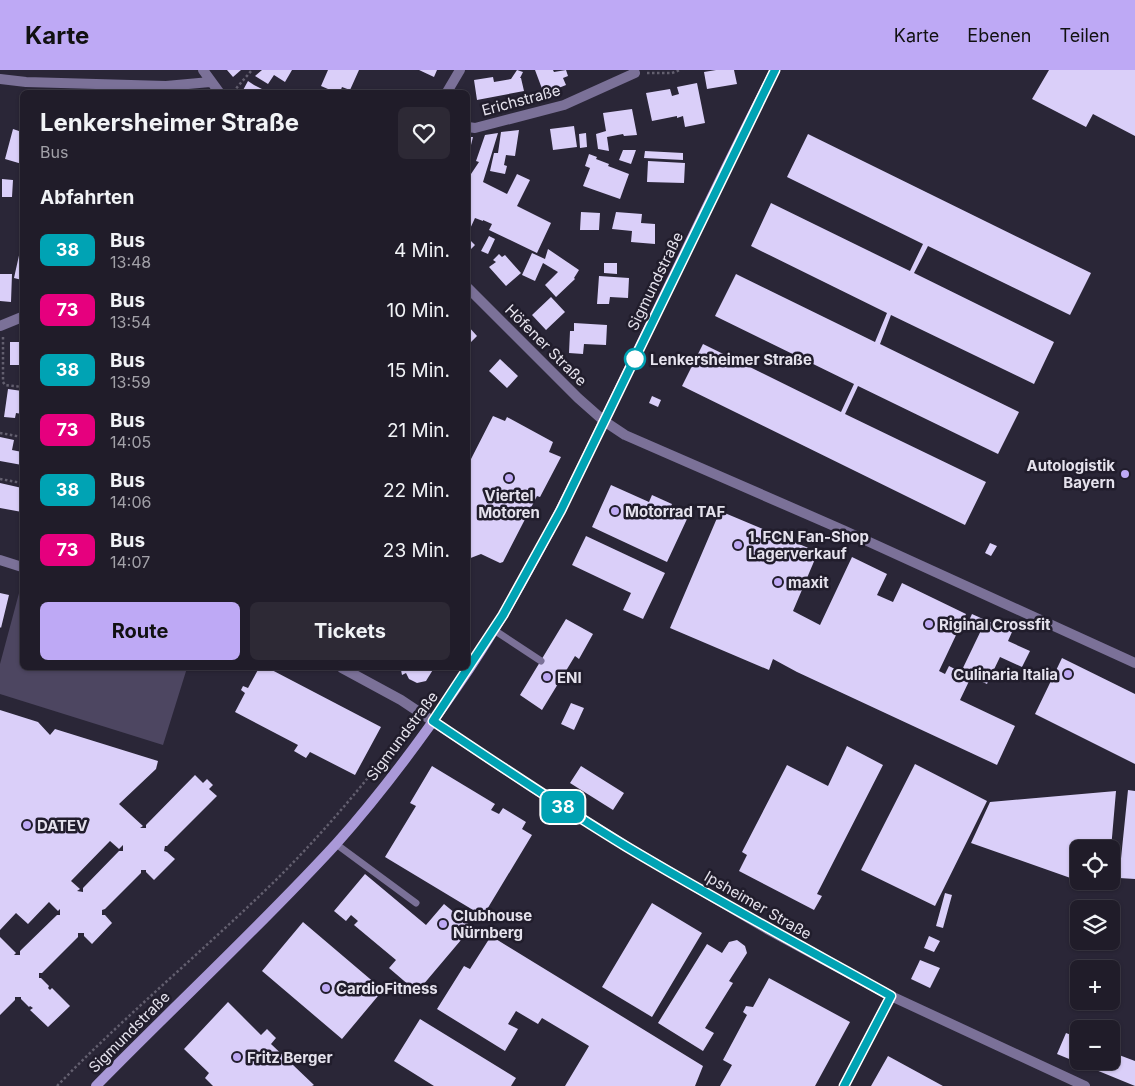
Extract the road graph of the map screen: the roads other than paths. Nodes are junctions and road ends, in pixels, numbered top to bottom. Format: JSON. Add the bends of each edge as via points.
{"nodes":[{"id":1,"x":203,"y":70,"type":"edge"},
{"id":2,"x":460,"y":70,"type":"edge"},
{"id":3,"x":775,"y":70,"type":"edge"},
{"id":4,"x":635,"y":73,"type":"road end"},
{"id":5,"x":0,"y":79,"type":"edge"},
{"id":6,"x":210,"y":82,"type":"junction"},
{"id":7,"x":217,"y":90,"type":"edge"},
{"id":8,"x":448,"y":90,"type":"edge"},
{"id":9,"x":470,"y":127,"type":"edge"},
{"id":10,"x":470,"y":290,"type":"edge"},
{"id":11,"x":20,"y":318,"type":"edge"},
{"id":12,"x":1,"y":326,"type":"edge"},
{"id":13,"x":604,"y":421,"type":"junction"},
{"id":14,"x":0,"y":560,"type":"edge"},
{"id":15,"x":20,"y":566,"type":"edge"},
{"id":16,"x":494,"y":630,"type":"junction"},
{"id":17,"x":541,"y":661,"type":"dead end"},
{"id":18,"x":1135,"y":663,"type":"edge"},
{"id":19,"x":470,"y":666,"type":"edge"},
{"id":20,"x":346,"y":670,"type":"edge"},
{"id":21,"x":467,"y":670,"type":"edge"},
{"id":22,"x":433,"y":721,"type":"junction"},
{"id":23,"x":336,"y":844,"type":"junction"},
{"id":24,"x":416,"y":903,"type":"dead end"},
{"id":25,"x":891,"y":996,"type":"junction"},
{"id":26,"x":96,"y":1086,"type":"edge"},
{"id":27,"x":844,"y":1086,"type":"edge"},
{"id":28,"x":1085,"y":1086,"type":"edge"}],
"edges":[{"from":1,"to":6,"type":"street"},
{"from":2,"to":8,"type":"street"},
{"from":3,"to":13,"type":"main road","name":"Sigmundstraße"},
{"from":4,"to":9,"type":"street","name":"Erichstraße","via":[[564,106]]},
{"from":5,"to":6,"type":"street","via":[[166,86]]},
{"from":6,"to":7,"type":"street"},
{"from":10,"to":13,"type":"street","name":"Höfener Straße"},
{"from":11,"to":12,"type":"street"},
{"from":13,"to":16,"type":"main road","name":"Sigmundstraße","via":[[544,544]]},
{"from":13,"to":18,"type":"street","via":[[638,442],[843,530]]},
{"from":14,"to":15,"type":"street"},
{"from":16,"to":17,"type":"lane"},
{"from":16,"to":19,"type":"main road","name":"Sigmundstraße"},
{"from":20,"to":22,"type":"street","name":"Ipsheimer Straße"},
{"from":21,"to":22,"type":"main road","name":"Sigmundstraße"},
{"from":22,"to":23,"type":"main road","name":"Sigmundstraße"},
{"from":22,"to":25,"type":"street","name":"Ipsheimer Straße","via":[[629,848],[767,929]]},
{"from":23,"to":24,"type":"lane"},
{"from":23,"to":26,"type":"main road","name":"Sigmundstraße"},
{"from":25,"to":27,"type":"street"},
{"from":25,"to":28,"type":"street","name":"Ipsheimer Straße"}]}
